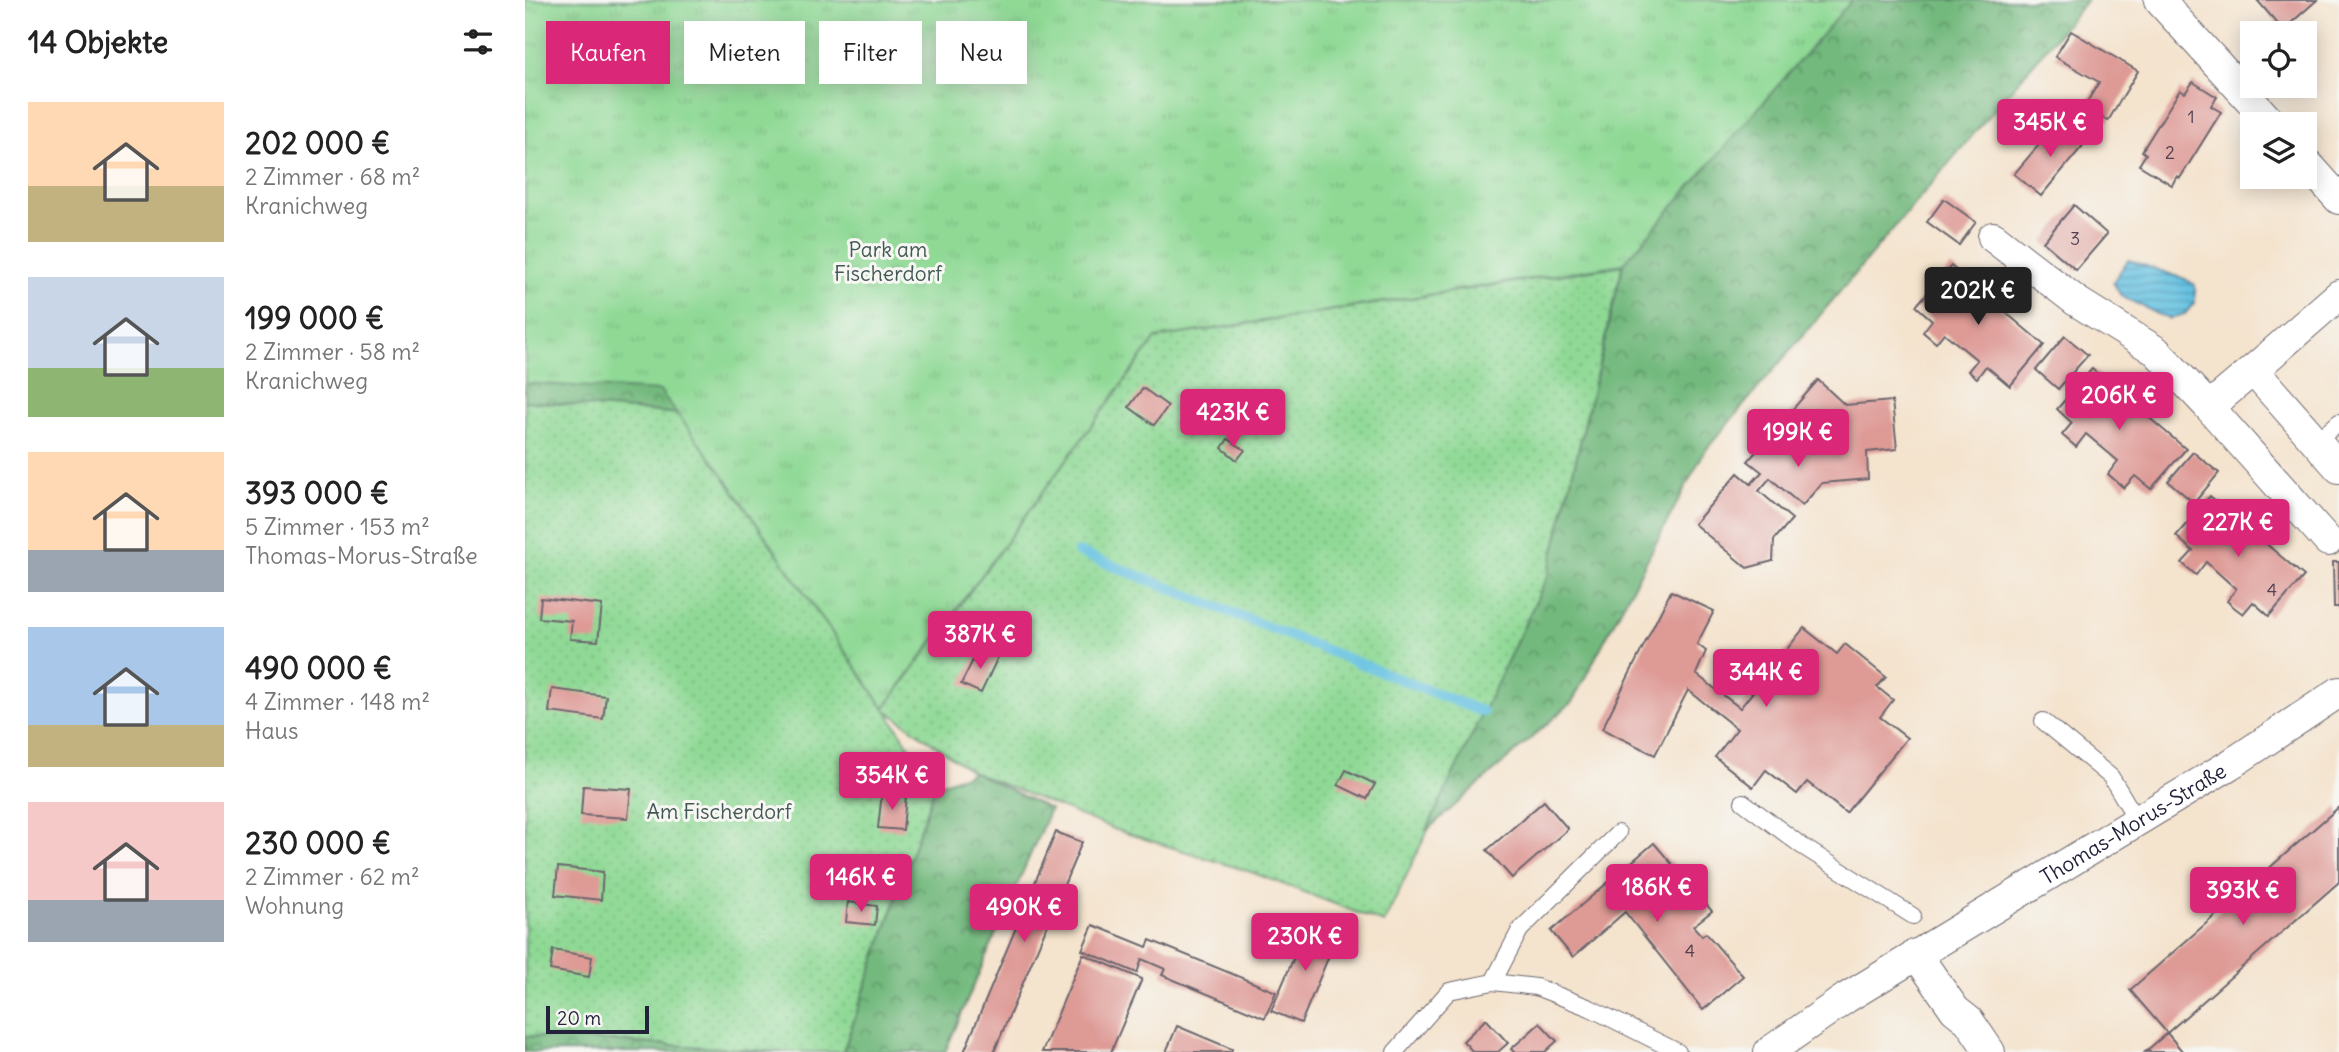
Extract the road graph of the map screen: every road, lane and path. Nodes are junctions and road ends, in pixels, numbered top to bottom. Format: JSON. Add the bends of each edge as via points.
{"nodes":[{"id":1,"x":2159,"y":0,"type":"edge"},
{"id":2,"x":2261,"y":112,"type":"edge"},
{"id":3,"x":2317,"y":174,"type":"edge"},
{"id":4,"x":2339,"y":199,"type":"edge"},
{"id":5,"x":1993,"y":237,"type":"dead end"},
{"id":6,"x":2339,"y":295,"type":"edge"},
{"id":7,"x":2253,"y":370,"type":"junction"},
{"id":8,"x":2209,"y":407,"type":"junction"},
{"id":9,"x":2339,"y":422,"type":"edge"},
{"id":10,"x":2315,"y":443,"type":"junction"},
{"id":11,"x":2339,"y":468,"type":"edge"},
{"id":12,"x":2327,"y":541,"type":"dead end"},
{"id":13,"x":2339,"y":692,"type":"edge"},
{"id":14,"x":2043,"y":722,"type":"dead end"},
{"id":15,"x":1743,"y":802,"type":"dead end"},
{"id":16,"x":2137,"y":820,"type":"junction"},
{"id":17,"x":1618,"y":833,"type":"dead end"},
{"id":18,"x":1913,"y":916,"type":"dead end"},
{"id":19,"x":1924,"y":949,"type":"junction"},
{"id":20,"x":1493,"y":982,"type":"junction"},
{"id":21,"x":1395,"y":1052,"type":"edge"},
{"id":22,"x":1678,"y":1052,"type":"edge"},
{"id":23,"x":1769,"y":1052,"type":"edge"},
{"id":24,"x":1990,"y":1052,"type":"edge"}],
"edges":[{"from":1,"to":2,"type":"street"},
{"from":3,"to":4,"type":"street"},
{"from":5,"to":8,"type":"street","via":[[2076,301],[2156,351]]},
{"from":6,"to":7,"type":"street"},
{"from":7,"to":8,"type":"street"},
{"from":7,"to":10,"type":"street"},
{"from":8,"to":12,"type":"street"},
{"from":9,"to":10,"type":"lane"},
{"from":10,"to":11,"type":"street"},
{"from":13,"to":16,"type":"street","name":"Thomas-Morus-Straße"},
{"from":14,"to":16,"type":"lane","via":[[2111,777]]},
{"from":15,"to":18,"type":"lane","via":[[1802,846]]},
{"from":16,"to":19,"type":"street","name":"Thomas-Morus-Straße"},
{"from":17,"to":20,"type":"lane","via":[[1520,930]]},
{"from":19,"to":23,"type":"street","name":"Thomas-Morus-Straße"},
{"from":19,"to":24,"type":"street","via":[[1966,1003],[1969,1021]]},
{"from":20,"to":21,"type":"lane","via":[[1449,991]]},
{"from":20,"to":22,"type":"lane","via":[[1547,991]]}]}
